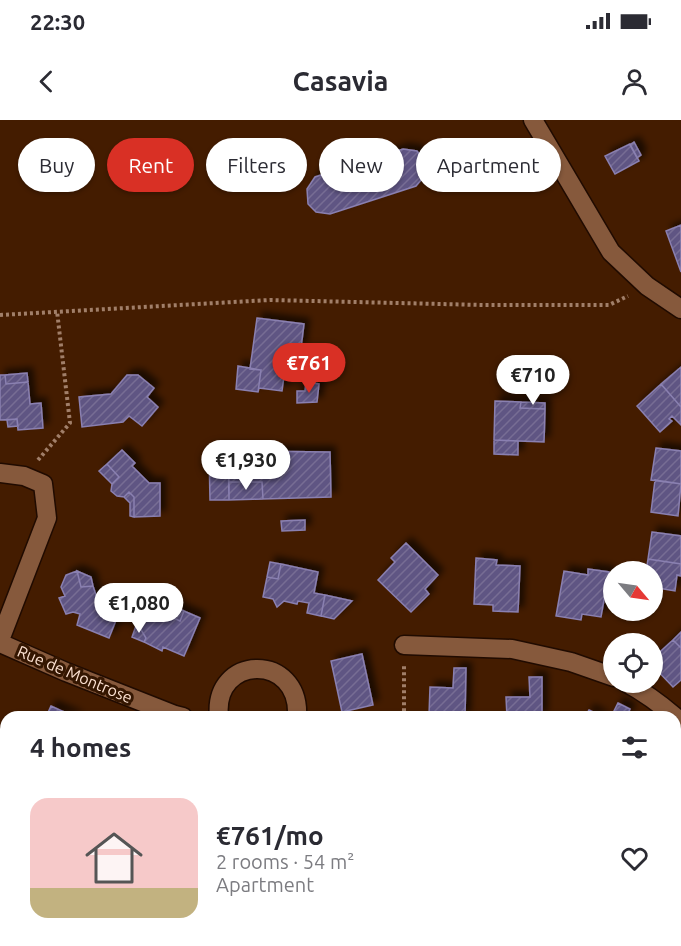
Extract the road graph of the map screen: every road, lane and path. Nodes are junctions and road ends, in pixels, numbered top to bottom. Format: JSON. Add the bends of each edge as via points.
{"nodes":[{"id":1,"x":533,"y":120,"type":"edge"},
{"id":2,"x":647,"y":286,"type":"junction"},
{"id":3,"x":681,"y":309,"type":"edge"},
{"id":4,"x":57,"y":311,"type":"junction"},
{"id":5,"x":0,"y":315,"type":"edge"},
{"id":6,"x":0,"y":473,"type":"edge"},
{"id":7,"x":24,"y":476,"type":"junction"},
{"id":8,"x":0,"y":641,"type":"edge"},
{"id":9,"x":404,"y":645,"type":"joint"},
{"id":10,"x":603,"y":674,"type":"edge"},
{"id":11,"x":644,"y":693,"type":"edge"},
{"id":12,"x":163,"y":711,"type":"edge"},
{"id":13,"x":218,"y":711,"type":"edge"},
{"id":14,"x":297,"y":711,"type":"edge"},
{"id":15,"x":404,"y":711,"type":"edge"},
{"id":16,"x":669,"y":711,"type":"edge"}],
"edges":[{"from":1,"to":2,"type":"street","via":[[611,252]]},
{"from":2,"to":3,"type":"street"},
{"from":2,"to":4,"type":"path","via":[[609,305],[270,300]]},
{"from":4,"to":5,"type":"path"},
{"from":4,"to":7,"type":"path","via":[[70,423]]},
{"from":6,"to":7,"type":"street"},
{"from":7,"to":8,"type":"street","via":[[44,484],[47,518]]},
{"from":8,"to":12,"type":"street","name":"Rue de Montrose"},
{"from":9,"to":10,"type":"street","via":[[512,649],[571,662]]},
{"from":9,"to":15,"type":"path"},
{"from":11,"to":16,"type":"street"},
{"from":13,"to":14,"type":"street","via":[[220,693],[227,682],[237,673],[263,668],[286,680],[294,691]]}]}
